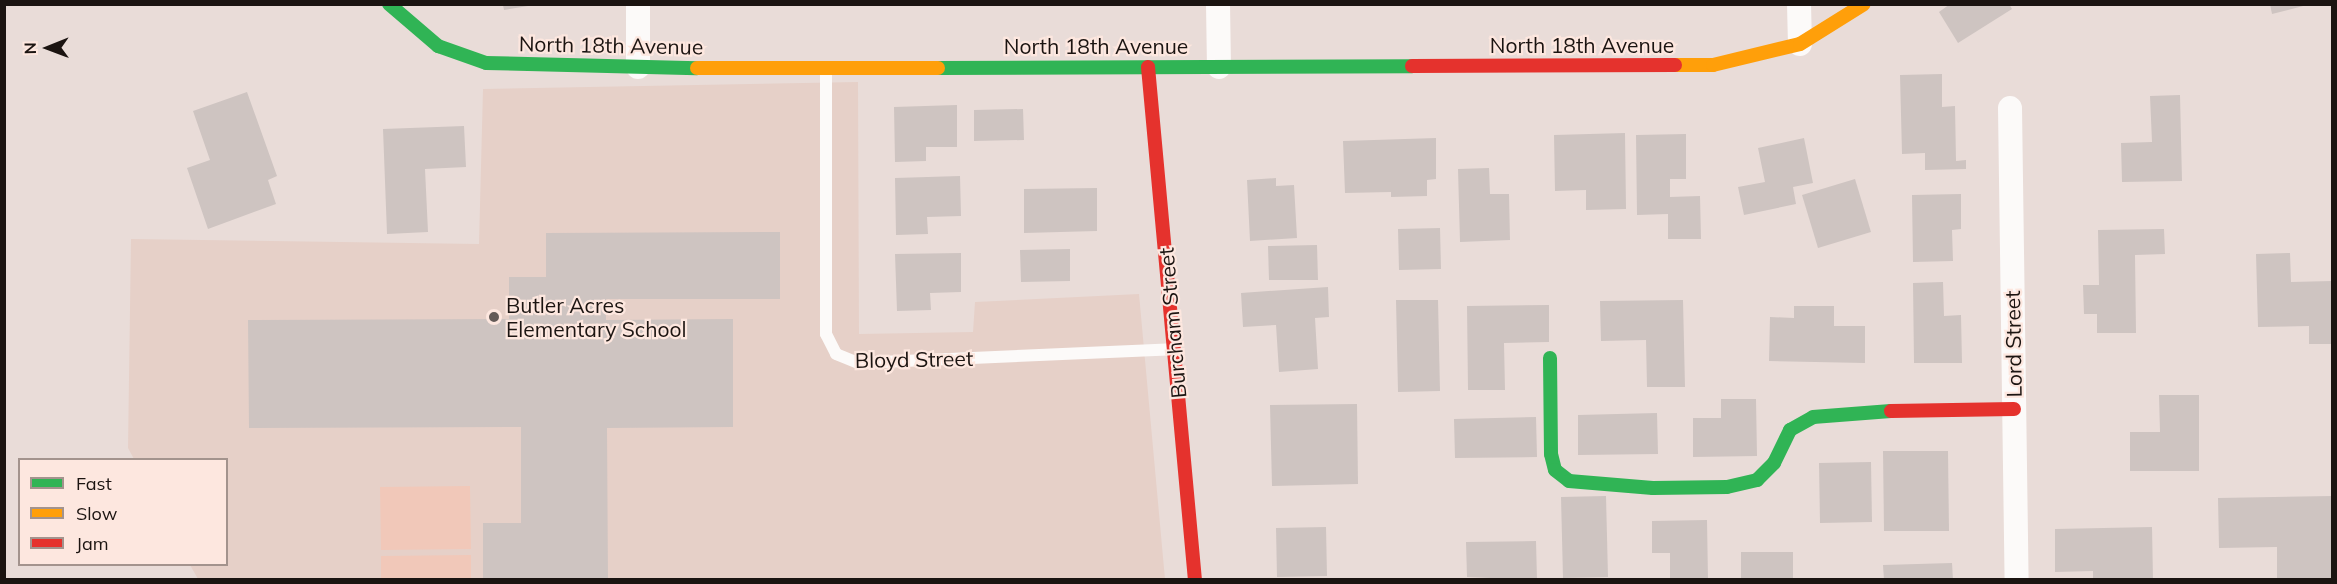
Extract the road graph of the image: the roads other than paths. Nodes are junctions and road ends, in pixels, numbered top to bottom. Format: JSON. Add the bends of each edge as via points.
{"nodes":[{"id":1,"x":389,"y":4,"type":"edge"},
{"id":2,"x":638,"y":4,"type":"edge"},
{"id":3,"x":1218,"y":4,"type":"edge"},
{"id":4,"x":1799,"y":4,"type":"edge"},
{"id":5,"x":1864,"y":4,"type":"edge"},
{"id":6,"x":1800,"y":44,"type":"junction"},
{"id":7,"x":638,"y":67,"type":"junction"},
{"id":8,"x":1148,"y":67,"type":"junction"},
{"id":9,"x":826,"y":68,"type":"junction"},
{"id":10,"x":1219,"y":68,"type":"junction"},
{"id":11,"x":2010,"y":108,"type":"dead end"},
{"id":12,"x":1174,"y":349,"type":"junction"},
{"id":13,"x":1550,"y":358,"type":"dead end"},
{"id":14,"x":2014,"y":409,"type":"junction"},
{"id":15,"x":1195,"y":579,"type":"edge"},
{"id":16,"x":2018,"y":579,"type":"edge"}],
"edges":[{"from":1,"to":7,"type":"street","name":"North 18th Avenue","via":[[438,46],[486,63]]},
{"from":2,"to":7,"type":"street"},
{"from":3,"to":10,"type":"street"},
{"from":4,"to":6,"type":"street"},
{"from":5,"to":6,"type":"street","name":"North 18th Avenue"},
{"from":6,"to":10,"type":"street","name":"North 18th Avenue","via":[[1713,65]]},
{"from":7,"to":9,"type":"street","name":"North 18th Avenue"},
{"from":8,"to":9,"type":"street","name":"North 18th Avenue"},
{"from":8,"to":10,"type":"street","name":"North 18th Avenue"},
{"from":8,"to":12,"type":"street","name":"Burcham Street"},
{"from":9,"to":12,"type":"lane","name":"Bloyd Street","via":[[826,334],[836,354],[858,363]]},
{"from":11,"to":14,"type":"street","name":"Lord Street"},
{"from":12,"to":15,"type":"street","name":"Burcham Street"},
{"from":13,"to":14,"type":"street","via":[[1551,454],[1555,470],[1569,481],[1653,488],[1727,487],[1757,480],[1774,463],[1790,430],[1813,417],[1846,412]]},
{"from":14,"to":16,"type":"street","name":"Lord Street"}]}
